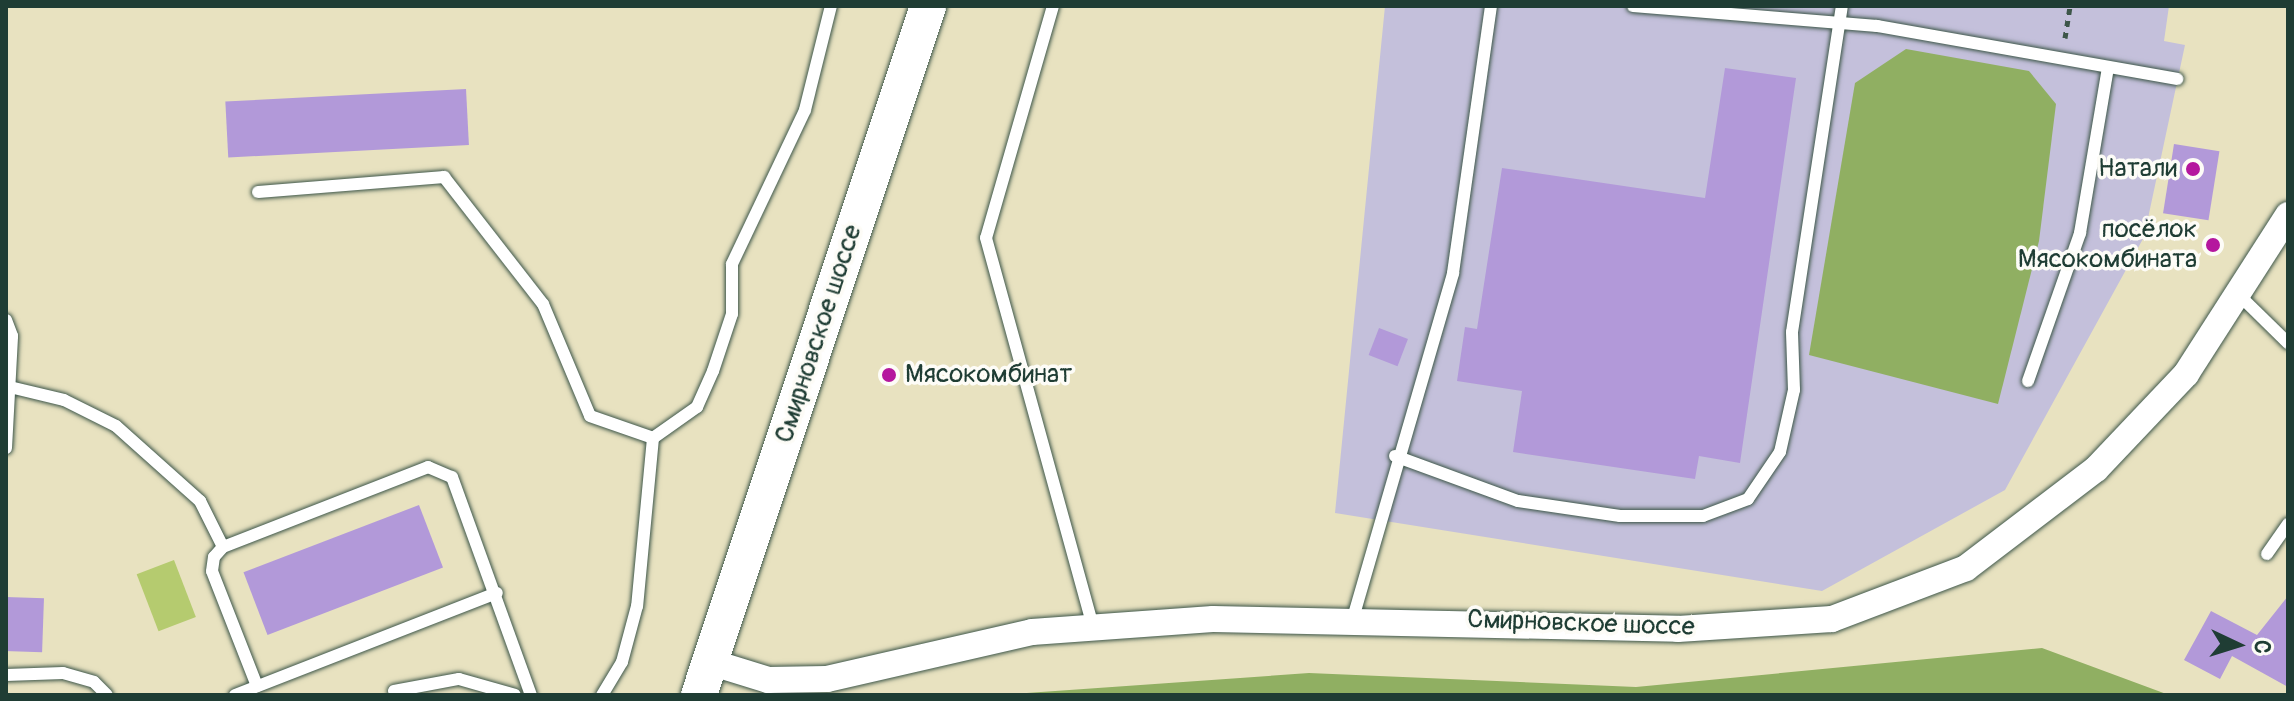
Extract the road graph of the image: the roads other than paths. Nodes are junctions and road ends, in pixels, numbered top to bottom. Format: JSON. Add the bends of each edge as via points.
{"nodes":[{"id":1,"x":831,"y":6,"type":"edge"},
{"id":2,"x":928,"y":6,"type":"edge"},
{"id":3,"x":1053,"y":6,"type":"edge"},
{"id":4,"x":1491,"y":6,"type":"edge"},
{"id":5,"x":1633,"y":6,"type":"edge"},
{"id":6,"x":1842,"y":6,"type":"edge"},
{"id":7,"x":1839,"y":23,"type":"junction"},
{"id":8,"x":2108,"y":67,"type":"junction"},
{"id":9,"x":2177,"y":79,"type":"dead end"},
{"id":10,"x":258,"y":192,"type":"dead end"},
{"id":11,"x":2288,"y":215,"type":"edge"},
{"id":12,"x":2241,"y":297,"type":"junction"},
{"id":13,"x":6,"y":320,"type":"edge"},
{"id":14,"x":9,"y":337,"type":"edge"},
{"id":15,"x":2288,"y":343,"type":"edge"},
{"id":16,"x":2028,"y":381,"type":"dead end"},
{"id":17,"x":14,"y":388,"type":"junction"},
{"id":18,"x":653,"y":438,"type":"junction"},
{"id":19,"x":7,"y":442,"type":"edge"},
{"id":20,"x":1395,"y":456,"type":"junction"},
{"id":21,"x":2288,"y":524,"type":"edge"},
{"id":22,"x":223,"y":547,"type":"junction"},
{"id":23,"x":2267,"y":554,"type":"dead end"},
{"id":24,"x":497,"y":593,"type":"junction"},
{"id":25,"x":1353,"y":618,"type":"junction"},
{"id":26,"x":1093,"y":626,"type":"junction"},
{"id":27,"x":6,"y":675,"type":"edge"},
{"id":28,"x":704,"y":678,"type":"edge"},
{"id":29,"x":257,"y":686,"type":"junction"},
{"id":30,"x":394,"y":691,"type":"dead end"},
{"id":31,"x":107,"y":695,"type":"edge"},
{"id":32,"x":235,"y":695,"type":"edge"},
{"id":33,"x":515,"y":695,"type":"edge"},
{"id":34,"x":531,"y":695,"type":"edge"},
{"id":35,"x":602,"y":695,"type":"edge"}],
"edges":[{"from":1,"to":18,"type":"lane","via":[[805,110],[732,264],[732,314],[713,371],[697,407]]},
{"from":2,"to":28,"type":"main road","name":"Смирновское шоссе"},
{"from":3,"to":26,"type":"lane","via":[[986,238]]},
{"from":4,"to":20,"type":"lane","via":[[1453,273]]},
{"from":5,"to":7,"type":"lane"},
{"from":6,"to":7,"type":"lane"},
{"from":7,"to":8,"type":"lane"},
{"from":7,"to":20,"type":"lane","via":[[1792,332],[1794,390],[1780,452],[1748,499],[1703,516],[1620,516],[1518,501]]},
{"from":8,"to":9,"type":"lane"},
{"from":8,"to":16,"type":"lane","via":[[2080,233]]},
{"from":10,"to":18,"type":"lane","via":[[444,177],[543,304],[590,416]]},
{"from":11,"to":12,"type":"street","name":"Смирновское шоссе"},
{"from":12,"to":15,"type":"lane"},
{"from":12,"to":25,"type":"street","name":"Смирновское шоссе","via":[[2169,395],[2096,469],[1966,568],[1902,598],[1781,626]]},
{"from":13,"to":14,"type":"lane"},
{"from":14,"to":17,"type":"lane"},
{"from":17,"to":19,"type":"lane"},
{"from":17,"to":22,"type":"lane","via":[[64,400],[116,426],[200,501]]},
{"from":18,"to":35,"type":"lane","via":[[637,606],[622,662]]},
{"from":20,"to":25,"type":"lane"},
{"from":21,"to":23,"type":"lane"},
{"from":22,"to":24,"type":"lane","via":[[428,467],[441,469],[452,477]]},
{"from":22,"to":29,"type":"lane","via":[[212,571]]},
{"from":24,"to":29,"type":"lane"},
{"from":24,"to":34,"type":"lane"},
{"from":25,"to":26,"type":"street","name":"Смирновское шоссе"},
{"from":26,"to":28,"type":"street","name":"Смирновское шоссе","via":[[1032,632],[827,679]]},
{"from":27,"to":31,"type":"lane","via":[[63,673],[94,682]]},
{"from":29,"to":32,"type":"lane"},
{"from":30,"to":33,"type":"lane","via":[[459,679]]}]}
